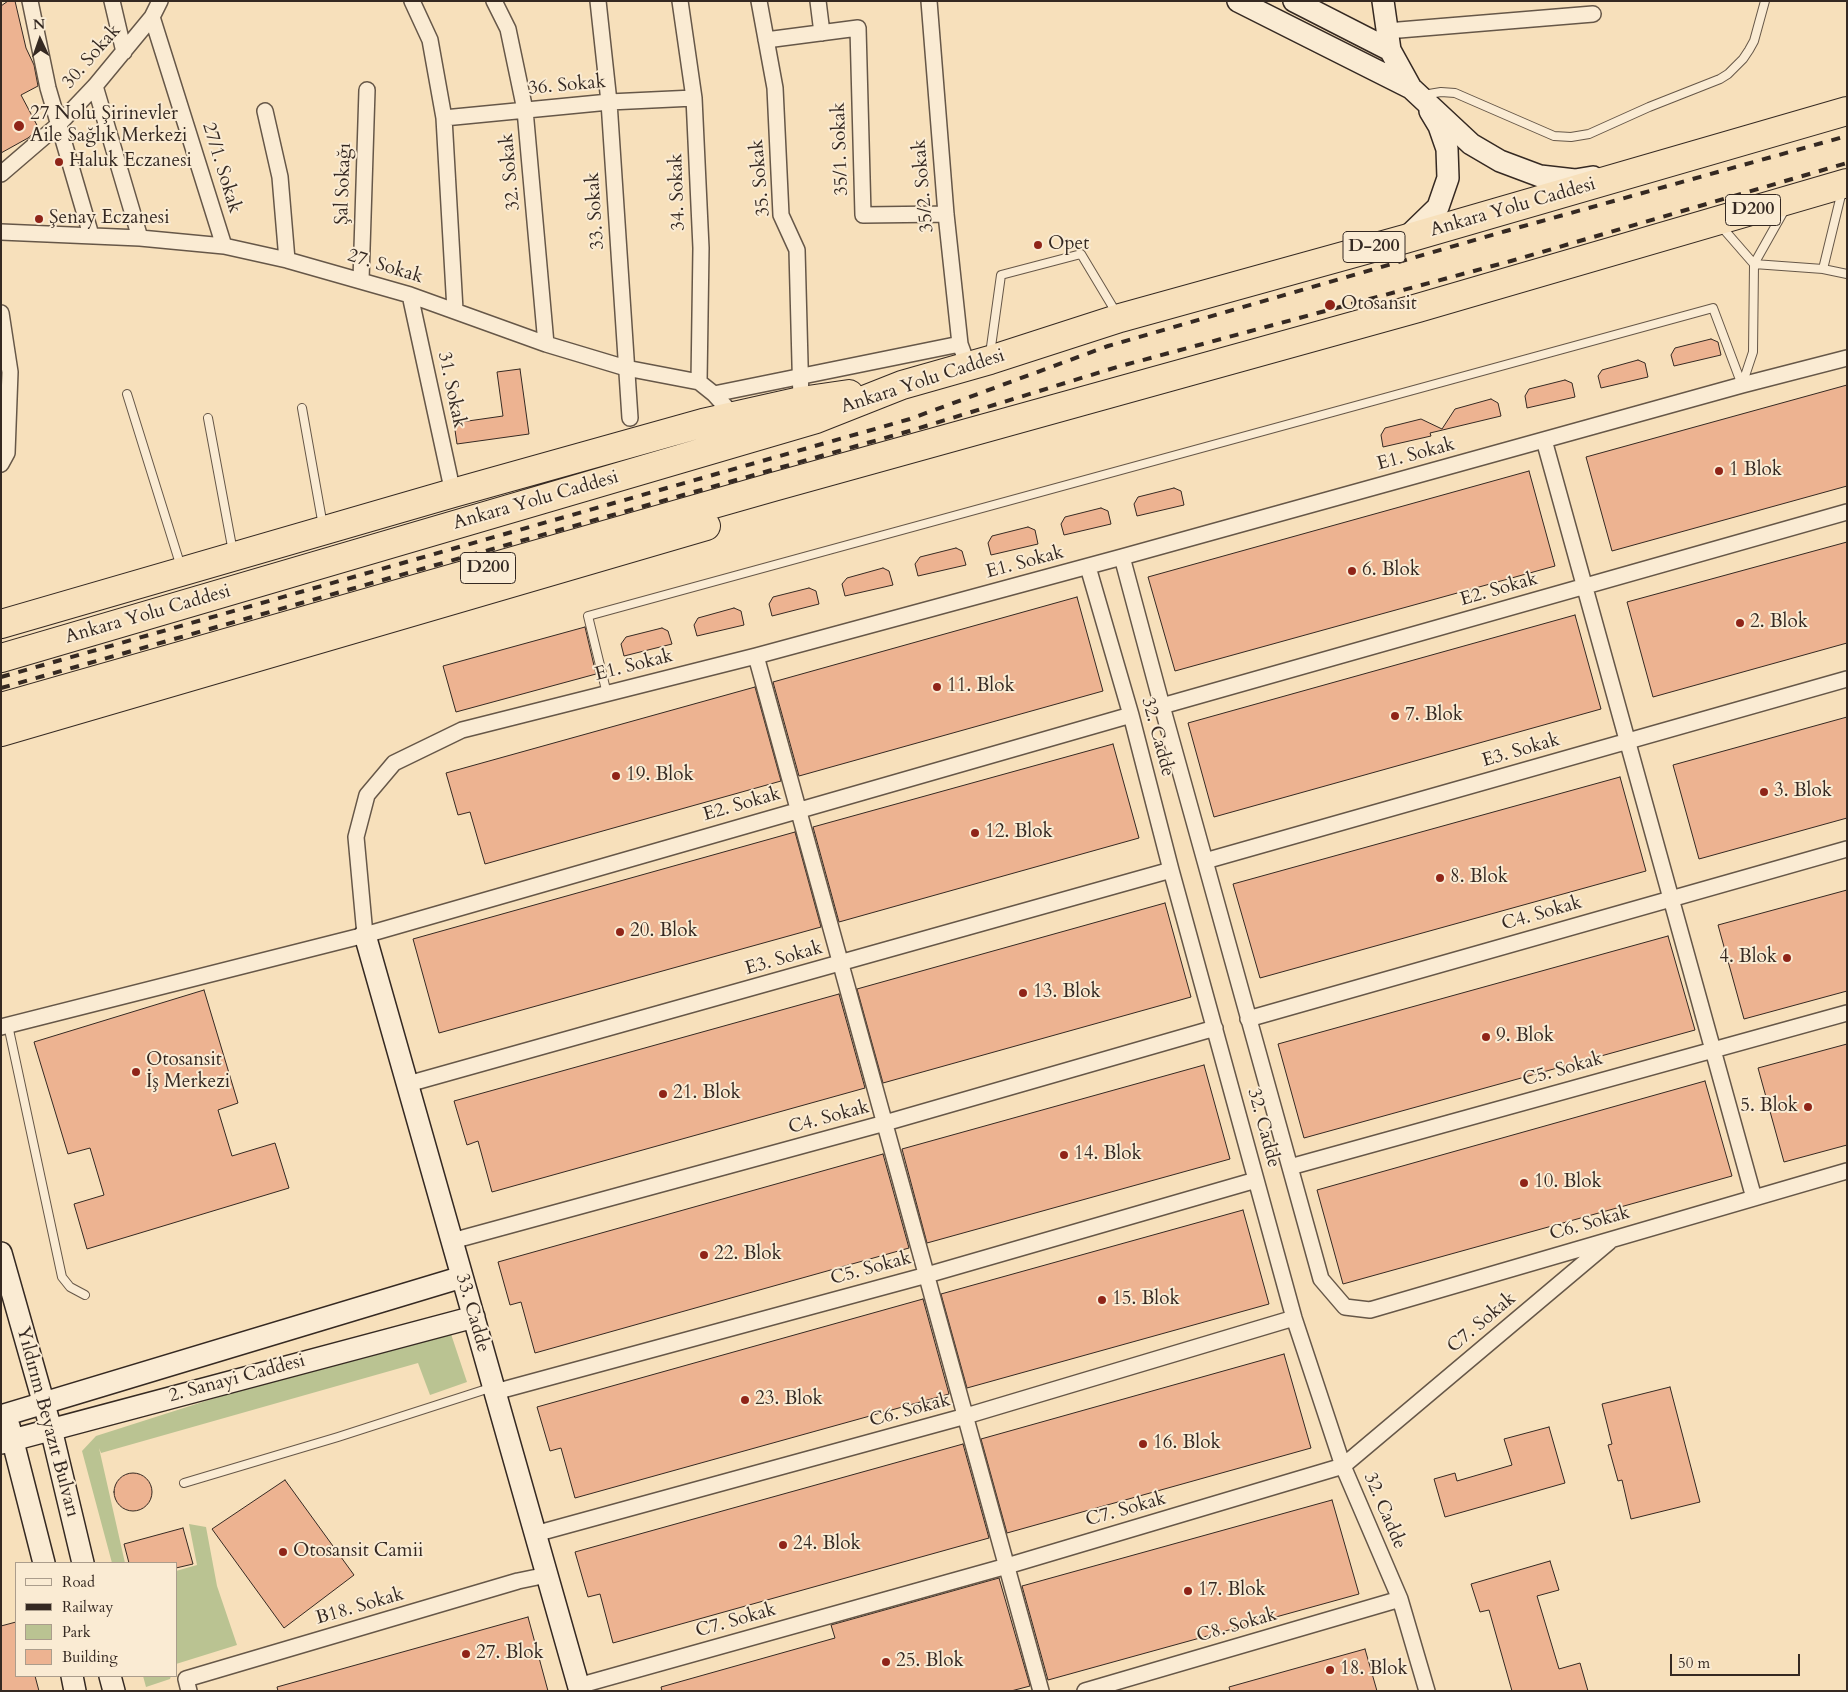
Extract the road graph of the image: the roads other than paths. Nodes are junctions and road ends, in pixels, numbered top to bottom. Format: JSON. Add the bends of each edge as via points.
{"nodes":[{"id":1,"x":30,"y":1,"type":"edge"},
{"id":2,"x":112,"y":1,"type":"edge"},
{"id":3,"x":160,"y":1,"type":"edge"},
{"id":4,"x":412,"y":1,"type":"edge"},
{"id":5,"x":494,"y":1,"type":"edge"},
{"id":6,"x":598,"y":1,"type":"edge"},
{"id":7,"x":680,"y":1,"type":"edge"},
{"id":8,"x":759,"y":1,"type":"edge"},
{"id":9,"x":818,"y":1,"type":"edge"},
{"id":10,"x":929,"y":1,"type":"edge"},
{"id":11,"x":1238,"y":1,"type":"edge"},
{"id":12,"x":1294,"y":1,"type":"edge"},
{"id":13,"x":1383,"y":1,"type":"edge"},
{"id":14,"x":1765,"y":1,"type":"edge"},
{"id":15,"x":1593,"y":14,"type":"dead end"},
{"id":16,"x":152,"y":17,"type":"junction"},
{"id":17,"x":822,"y":32,"type":"junction"},
{"id":18,"x":766,"y":40,"type":"junction"},
{"id":19,"x":1388,"y":40,"type":"junction"},
{"id":20,"x":124,"y":52,"type":"junction"},
{"id":21,"x":95,"y":86,"type":"junction"},
{"id":22,"x":367,"y":90,"type":"dead end"},
{"id":23,"x":1418,"y":95,"type":"junction"},
{"id":24,"x":694,"y":98,"type":"junction"},
{"id":25,"x":609,"y":102,"type":"junction"},
{"id":26,"x":525,"y":110,"type":"junction"},
{"id":27,"x":265,"y":111,"type":"dead end"},
{"id":28,"x":1847,"y":111,"type":"edge"},
{"id":29,"x":444,"y":118,"type":"junction"},
{"id":30,"x":58,"y":124,"type":"junction"},
{"id":31,"x":1660,"y":166,"type":"junction"},
{"id":32,"x":1,"y":174,"type":"edge"},
{"id":33,"x":1845,"y":184,"type":"edge"},
{"id":34,"x":1790,"y":199,"type":"junction"},
{"id":35,"x":946,"y":214,"type":"junction"},
{"id":36,"x":1715,"y":220,"type":"junction"},
{"id":37,"x":1,"y":232,"type":"edge"},
{"id":38,"x":91,"y":235,"type":"junction"},
{"id":39,"x":140,"y":238,"type":"junction"},
{"id":40,"x":1405,"y":239,"type":"junction"},
{"id":41,"x":224,"y":246,"type":"junction"},
{"id":42,"x":287,"y":260,"type":"junction"},
{"id":43,"x":1754,"y":264,"type":"junction"},
{"id":44,"x":1823,"y":269,"type":"junction"},
{"id":45,"x":1847,"y":274,"type":"edge"},
{"id":46,"x":361,"y":280,"type":"junction"},
{"id":47,"x":410,"y":295,"type":"junction"},
{"id":48,"x":455,"y":310,"type":"junction"},
{"id":49,"x":1,"y":314,"type":"edge"},
{"id":50,"x":1120,"y":318,"type":"junction"},
{"id":51,"x":546,"y":344,"type":"junction"},
{"id":52,"x":973,"y":356,"type":"junction"},
{"id":53,"x":1847,"y":358,"type":"edge"},
{"id":54,"x":626,"y":368,"type":"junction"},
{"id":55,"x":700,"y":382,"type":"junction"},
{"id":56,"x":902,"y":385,"type":"junction"},
{"id":57,"x":1742,"y":385,"type":"junction"},
{"id":58,"x":802,"y":389,"type":"junction"},
{"id":59,"x":126,"y":394,"type":"dead end"},
{"id":60,"x":714,"y":394,"type":"junction"},
{"id":61,"x":302,"y":408,"type":"dead end"},
{"id":62,"x":734,"y":416,"type":"junction"},
{"id":63,"x":208,"y":418,"type":"dead end"},
{"id":64,"x":630,"y":418,"type":"dead end"},
{"id":65,"x":976,"y":431,"type":"junction"},
{"id":66,"x":1544,"y":440,"type":"junction"},
{"id":67,"x":1,"y":464,"type":"edge"},
{"id":68,"x":453,"y":493,"type":"junction"},
{"id":69,"x":1847,"y":512,"type":"edge"},
{"id":70,"x":323,"y":530,"type":"junction"},
{"id":71,"x":234,"y":556,"type":"junction"},
{"id":72,"x":1122,"y":557,"type":"junction"},
{"id":73,"x":1088,"y":566,"type":"junction"},
{"id":74,"x":182,"y":571,"type":"junction"},
{"id":75,"x":1585,"y":587,"type":"junction"},
{"id":76,"x":73,"y":603,"type":"junction"},
{"id":77,"x":1,"y":605,"type":"edge"},
{"id":78,"x":1,"y":624,"type":"edge"},
{"id":79,"x":756,"y":656,"type":"junction"},
{"id":80,"x":1,"y":658,"type":"edge"},
{"id":81,"x":1847,"y":679,"type":"edge"},
{"id":82,"x":607,"y":694,"type":"junction"},
{"id":83,"x":1162,"y":706,"type":"junction"},
{"id":84,"x":1,"y":707,"type":"edge"},
{"id":85,"x":1131,"y":715,"type":"junction"},
{"id":86,"x":30,"y":724,"type":"junction"},
{"id":87,"x":1,"y":732,"type":"edge"},
{"id":88,"x":1628,"y":741,"type":"junction"},
{"id":89,"x":1,"y":748,"type":"edge"},
{"id":90,"x":799,"y":810,"type":"junction"},
{"id":91,"x":1847,"y":849,"type":"edge"},
{"id":92,"x":1206,"y":860,"type":"junction"},
{"id":93,"x":1171,"y":870,"type":"junction"},
{"id":94,"x":1671,"y":898,"type":"junction"},
{"id":95,"x":365,"y":935,"type":"junction"},
{"id":96,"x":841,"y":964,"type":"junction"},
{"id":97,"x":1847,"y":1013,"type":"edge"},
{"id":98,"x":1248,"y":1019,"type":"junction"},
{"id":99,"x":5,"y":1026,"type":"edge"},
{"id":100,"x":1215,"y":1028,"type":"junction"},
{"id":101,"x":1713,"y":1049,"type":"junction"},
{"id":102,"x":408,"y":1084,"type":"junction"},
{"id":103,"x":885,"y":1123,"type":"junction"},
{"id":104,"x":1290,"y":1167,"type":"junction"},
{"id":105,"x":1847,"y":1171,"type":"edge"},
{"id":106,"x":1256,"y":1180,"type":"junction"},
{"id":107,"x":1754,"y":1198,"type":"junction"},
{"id":108,"x":1614,"y":1238,"type":"junction"},
{"id":109,"x":452,"y":1241,"type":"junction"},
{"id":110,"x":1,"y":1253,"type":"edge"},
{"id":111,"x":927,"y":1275,"type":"junction"},
{"id":112,"x":462,"y":1276,"type":"junction"},
{"id":113,"x":85,"y":1295,"type":"dead end"},
{"id":114,"x":1345,"y":1306,"type":"joint"},
{"id":115,"x":474,"y":1317,"type":"junction"},
{"id":116,"x":1294,"y":1318,"type":"junction"},
{"id":117,"x":494,"y":1390,"type":"junction"},
{"id":118,"x":43,"y":1403,"type":"junction"},
{"id":119,"x":3,"y":1411,"type":"edge"},
{"id":120,"x":966,"y":1416,"type":"junction"},
{"id":121,"x":51,"y":1429,"type":"junction"},
{"id":122,"x":7,"y":1441,"type":"edge"},
{"id":123,"x":1343,"y":1466,"type":"junction"},
{"id":124,"x":184,"y":1482,"type":"dead end"},
{"id":125,"x":535,"y":1534,"type":"junction"},
{"id":126,"x":44,"y":1562,"type":"edge"},
{"id":127,"x":83,"y":1562,"type":"edge"},
{"id":128,"x":1007,"y":1566,"type":"junction"},
{"id":129,"x":547,"y":1575,"type":"junction"},
{"id":130,"x":1400,"y":1599,"type":"junction"},
{"id":131,"x":72,"y":1677,"type":"edge"},
{"id":132,"x":110,"y":1677,"type":"edge"},
{"id":133,"x":187,"y":1685,"type":"edge"},
{"id":134,"x":579,"y":1688,"type":"edge"},
{"id":135,"x":75,"y":1691,"type":"edge"},
{"id":136,"x":114,"y":1691,"type":"edge"},
{"id":137,"x":1042,"y":1691,"type":"edge"},
{"id":138,"x":1085,"y":1691,"type":"edge"},
{"id":139,"x":1427,"y":1691,"type":"edge"}],
"edges":[{"from":1,"to":30,"type":"street"},
{"from":2,"to":20,"type":"street"},
{"from":3,"to":16,"type":"street","name":"30. Sokak"},
{"from":4,"to":29,"type":"street","via":[[430,40]]},
{"from":5,"to":26,"type":"street","name":"32. Sokak","via":[[508,29]]},
{"from":6,"to":25,"type":"street","name":"33. Sokak"},
{"from":7,"to":24,"type":"street","name":"34. Sokak"},
{"from":8,"to":18,"type":"street","name":"35. Sokak"},
{"from":9,"to":17,"type":"street"},
{"from":10,"to":35,"type":"street","name":"35/2. Sokak"},
{"from":11,"to":23,"type":"main road"},
{"from":12,"to":19,"type":"main road"},
{"from":13,"to":19,"type":"main road"},
{"from":14,"to":23,"type":"lane","via":[[1754,41],[1728,74],[1589,134],[1554,136],[1456,93]]},
{"from":15,"to":19,"type":"street"},
{"from":16,"to":20,"type":"street","name":"30. Sokak"},
{"from":16,"to":41,"type":"street","name":"27/1. Sokak"},
{"from":17,"to":18,"type":"street"},
{"from":17,"to":35,"type":"street","name":"35/1. Sokak","via":[[858,28],[863,215]]},
{"from":18,"to":58,"type":"street","name":"35. Sokak","via":[[775,88],[782,214],[797,250]]},
{"from":19,"to":23,"type":"main road"},
{"from":20,"to":21,"type":"street","name":"30. Sokak"},
{"from":21,"to":30,"type":"street","name":"30. Sokak"},
{"from":21,"to":39,"type":"street"},
{"from":22,"to":46,"type":"street","name":"Şal Sokağı"},
{"from":23,"to":31,"type":"main road","via":[[1471,144],[1500,161],[1540,176],[1575,180]]},
{"from":23,"to":40,"type":"main road","via":[[1439,126],[1447,149],[1448,178],[1438,206]]},
{"from":24,"to":25,"type":"street","name":"36. Sokak"},
{"from":24,"to":55,"type":"street","name":"34. Sokak","via":[[701,248]]},
{"from":25,"to":26,"type":"street","name":"36. Sokak"},
{"from":25,"to":54,"type":"street","name":"33. Sokak"},
{"from":26,"to":29,"type":"street","name":"36. Sokak"},
{"from":26,"to":51,"type":"street","name":"32. Sokak"},
{"from":27,"to":42,"type":"street","via":[[280,177]]},
{"from":28,"to":31,"type":"highway","name":"Ankara Yolu Caddesi","number":"D-200"},
{"from":29,"to":48,"type":"street"},
{"from":30,"to":32,"type":"street","name":"30. Sokak"},
{"from":30,"to":38,"type":"street"},
{"from":31,"to":40,"type":"highway","name":"Ankara Yolu Caddesi","number":"D-200"},
{"from":33,"to":34,"type":"highway","number":"D200"},
{"from":33,"to":44,"type":"lane"},
{"from":34,"to":36,"type":"highway","number":"D200"},
{"from":34,"to":43,"type":"lane"},
{"from":35,"to":52,"type":"street","name":"35/2. Sokak"},
{"from":36,"to":43,"type":"lane"},
{"from":36,"to":65,"type":"highway","via":[[1418,308]]},
{"from":37,"to":38,"type":"street","name":"27. Sokak"},
{"from":38,"to":39,"type":"street","name":"27. Sokak"},
{"from":39,"to":41,"type":"street","name":"27. Sokak"},
{"from":40,"to":50,"type":"highway","name":"Ankara Yolu Caddesi","number":"D-200"},
{"from":41,"to":42,"type":"street","name":"27. Sokak"},
{"from":42,"to":46,"type":"street","name":"27. Sokak"},
{"from":43,"to":44,"type":"lane"},
{"from":43,"to":57,"type":"lane","via":[[1753,352]]},
{"from":44,"to":45,"type":"lane"},
{"from":46,"to":47,"type":"street","name":"27. Sokak"},
{"from":47,"to":48,"type":"street","name":"27. Sokak"},
{"from":47,"to":68,"type":"street","name":"31. Sokak"},
{"from":48,"to":51,"type":"street","name":"27. Sokak"},
{"from":49,"to":67,"type":"street","via":[[10,372],[7,453]]},
{"from":50,"to":52,"type":"highway","name":"Ankara Yolu Caddesi","number":"D-200"},
{"from":50,"to":52,"type":"lane","via":[[1081,254],[1001,275]]},
{"from":51,"to":54,"type":"street","name":"27. Sokak"},
{"from":52,"to":56,"type":"highway","name":"Ankara Yolu Caddesi","number":"D-200"},
{"from":52,"to":58,"type":"street"},
{"from":53,"to":57,"type":"street","name":"E1. Sokak"},
{"from":54,"to":55,"type":"street","name":"27. Sokak"},
{"from":54,"to":64,"type":"street","name":"33. Sokak"},
{"from":55,"to":60,"type":"street","name":"27. Sokak"},
{"from":56,"to":58,"type":"highway"},
{"from":56,"to":80,"type":"highway","name":"Ankara Yolu Caddesi","number":"D200","via":[[816,419]]},
{"from":57,"to":66,"type":"street","name":"E1. Sokak"},
{"from":57,"to":82,"type":"lane","via":[[1713,308],[588,616]]},
{"from":58,"to":60,"type":"street"},
{"from":58,"to":62,"type":"highway"},
{"from":59,"to":74,"type":"lane"},
{"from":60,"to":62,"type":"street","name":"27. Sokak"},
{"from":61,"to":70,"type":"lane"},
{"from":62,"to":68,"type":"highway"},
{"from":63,"to":71,"type":"lane"},
{"from":65,"to":84,"type":"highway","number":"D200"},
{"from":65,"to":86,"type":"highway","via":[[748,514]]},
{"from":66,"to":72,"type":"street","name":"E1. Sokak"},
{"from":66,"to":75,"type":"street"},
{"from":68,"to":70,"type":"highway"},
{"from":69,"to":75,"type":"street","name":"E2. Sokak"},
{"from":70,"to":71,"type":"highway"},
{"from":71,"to":74,"type":"highway"},
{"from":72,"to":73,"type":"street","name":"E1. Sokak"},
{"from":72,"to":83,"type":"street","name":"32. Cadde"},
{"from":73,"to":79,"type":"street","name":"E1. Sokak"},
{"from":73,"to":85,"type":"street","name":"32. Cadde"},
{"from":74,"to":76,"type":"highway"},
{"from":75,"to":83,"type":"street","name":"E2. Sokak"},
{"from":75,"to":88,"type":"street"},
{"from":76,"to":77,"type":"highway"},
{"from":76,"to":78,"type":"highway"},
{"from":79,"to":82,"type":"street","name":"E1. Sokak"},
{"from":79,"to":90,"type":"street"},
{"from":81,"to":88,"type":"street","name":"E3. Sokak"},
{"from":82,"to":95,"type":"street","name":"E1. Sokak","via":[[462,730],[394,763],[368,794],[356,837]]},
{"from":83,"to":92,"type":"street","name":"32. Cadde"},
{"from":85,"to":90,"type":"street","name":"E2. Sokak"},
{"from":85,"to":93,"type":"street","name":"32. Cadde"},
{"from":86,"to":87,"type":"highway"},
{"from":86,"to":89,"type":"highway"},
{"from":88,"to":92,"type":"street","name":"E3. Sokak"},
{"from":88,"to":94,"type":"street"},
{"from":90,"to":95,"type":"street","name":"E2. Sokak"},
{"from":90,"to":96,"type":"street"},
{"from":91,"to":94,"type":"street","name":"C4. Sokak"},
{"from":92,"to":98,"type":"street","name":"32. Cadde"},
{"from":93,"to":96,"type":"street","name":"E3. Sokak"},
{"from":93,"to":100,"type":"street","name":"32. Cadde"},
{"from":94,"to":98,"type":"street","name":"C4. Sokak"},
{"from":94,"to":101,"type":"street"},
{"from":95,"to":99,"type":"street","name":"E2. Sokak"},
{"from":95,"to":102,"type":"main road","name":"33. Cadde"},
{"from":96,"to":102,"type":"street","name":"E3. Sokak"},
{"from":96,"to":103,"type":"street"},
{"from":97,"to":101,"type":"street","name":"C5. Sokak"},
{"from":98,"to":104,"type":"street","name":"32. Cadde"},
{"from":99,"to":113,"type":"lane","via":[[62,1277],[70,1287]]},
{"from":100,"to":103,"type":"street","name":"C4. Sokak"},
{"from":100,"to":106,"type":"street","name":"32. Cadde"},
{"from":101,"to":104,"type":"street","name":"C5. Sokak"},
{"from":101,"to":107,"type":"street"},
{"from":102,"to":109,"type":"main road","name":"33. Cadde"},
{"from":103,"to":109,"type":"street","name":"C4. Sokak"},
{"from":103,"to":111,"type":"street"},
{"from":104,"to":114,"type":"street","name":"32. Cadde","via":[[1321,1278]]},
{"from":105,"to":107,"type":"street","name":"C6. Sokak"},
{"from":106,"to":111,"type":"street","name":"C5. Sokak"},
{"from":106,"to":116,"type":"street","name":"32. Cadde"},
{"from":107,"to":108,"type":"street","name":"C6. Sokak"},
{"from":108,"to":114,"type":"street","name":"C6. Sokak","via":[[1370,1310]]},
{"from":108,"to":123,"type":"street","name":"C7. Sokak"},
{"from":109,"to":112,"type":"main road","name":"33. Cadde"},
{"from":110,"to":118,"type":"main road","name":"Yıldırım Beyazıt Bulvarı"},
{"from":111,"to":117,"type":"street","name":"C5. Sokak"},
{"from":111,"to":120,"type":"street"},
{"from":112,"to":115,"type":"main road","name":"33. Cadde"},
{"from":112,"to":118,"type":"main road","name":"2. Sanayi Caddesi"},
{"from":115,"to":117,"type":"main road","name":"33. Cadde"},
{"from":115,"to":121,"type":"main road","name":"2. Sanayi Caddesi"},
{"from":116,"to":120,"type":"street","name":"C6. Sokak"},
{"from":116,"to":123,"type":"street","name":"32. Cadde"},
{"from":117,"to":124,"type":"lane"},
{"from":117,"to":125,"type":"main road","name":"33. Cadde"},
{"from":118,"to":119,"type":"main road","name":"2. Sanayi Caddesi"},
{"from":118,"to":121,"type":"main road","name":"Yıldırım Beyazıt Bulvarı"},
{"from":119,"to":122,"type":"main road","name":"Yıldırım Beyazıt Bulvarı"},
{"from":120,"to":125,"type":"street","name":"C6. Sokak"},
{"from":120,"to":128,"type":"street"},
{"from":121,"to":122,"type":"main road","name":"2. Sanayi Caddesi"},
{"from":121,"to":127,"type":"main road","name":"Yıldırım Beyazıt Bulvarı"},
{"from":122,"to":126,"type":"main road","name":"Yıldırım Beyazıt Bulvarı"},
{"from":123,"to":128,"type":"street","name":"C7. Sokak"},
{"from":123,"to":130,"type":"street","name":"32. Cadde"},
{"from":125,"to":129,"type":"main road","name":"33. Cadde"},
{"from":128,"to":134,"type":"street","name":"C7. Sokak"},
{"from":128,"to":137,"type":"street"},
{"from":129,"to":133,"type":"street","name":"B18. Sokak","via":[[518,1581]]},
{"from":129,"to":134,"type":"main road","name":"33. Cadde"},
{"from":130,"to":138,"type":"street","name":"C8. Sokak"},
{"from":130,"to":139,"type":"street","name":"32. Cadde"},
{"from":131,"to":135,"type":"main road"},
{"from":132,"to":136,"type":"main road"}]}
